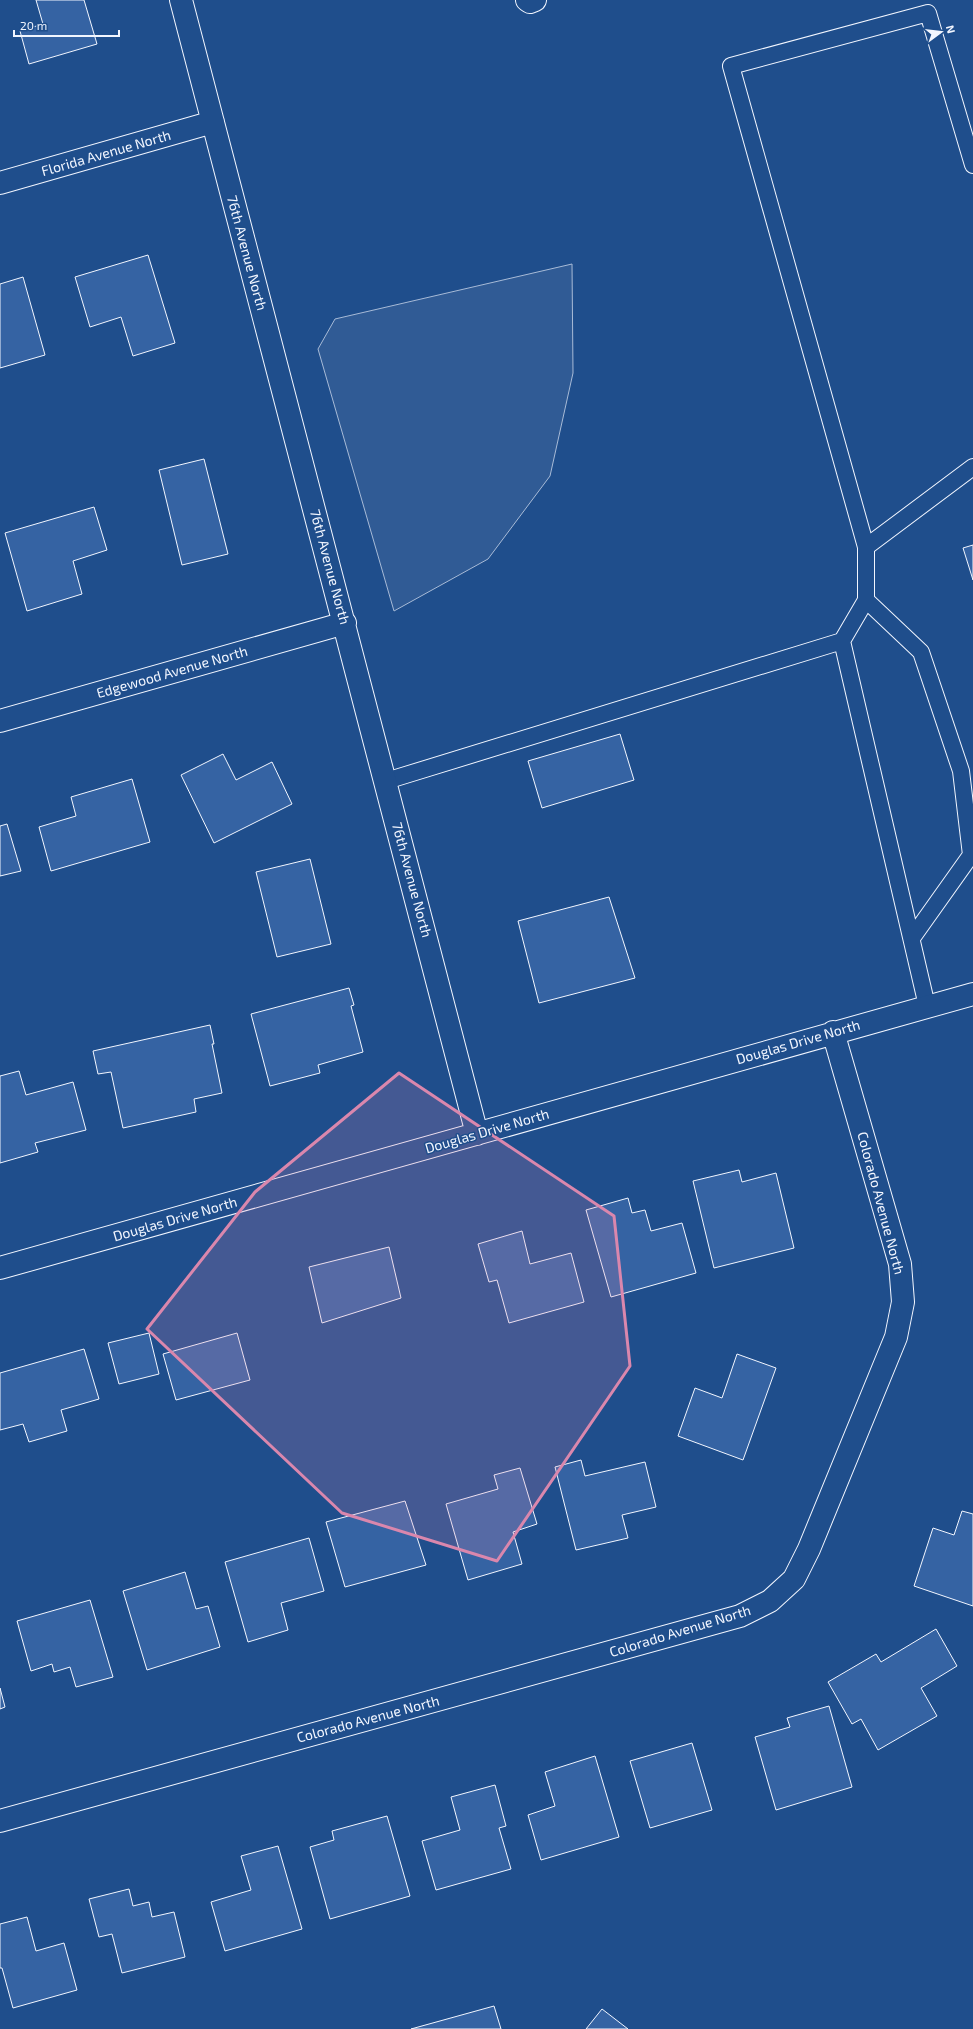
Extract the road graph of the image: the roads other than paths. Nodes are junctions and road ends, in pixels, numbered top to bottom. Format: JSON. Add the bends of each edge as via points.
{"nodes":[{"id":1,"x":181,"y":0,"type":"edge"},
{"id":2,"x":527,"y":0,"type":"edge"},
{"id":3,"x":535,"y":0,"type":"edge"},
{"id":4,"x":213,"y":122,"type":"junction"},
{"id":5,"x":973,"y":165,"type":"edge"},
{"id":6,"x":0,"y":183,"type":"edge"},
{"id":7,"x":973,"y":467,"type":"edge"},
{"id":8,"x":866,"y":547,"type":"junction"},
{"id":9,"x":866,"y":600,"type":"junction"},
{"id":10,"x":345,"y":623,"type":"junction"},
{"id":11,"x":842,"y":642,"type":"junction"},
{"id":12,"x":0,"y":721,"type":"edge"},
{"id":13,"x":386,"y":781,"type":"junction"},
{"id":14,"x":912,"y":938,"type":"junction"},
{"id":15,"x":973,"y":994,"type":"edge"},
{"id":16,"x":927,"y":1006,"type":"junction"},
{"id":17,"x":833,"y":1032,"type":"junction"},
{"id":18,"x":477,"y":1134,"type":"junction"},
{"id":19,"x":0,"y":1268,"type":"edge"},
{"id":20,"x":0,"y":1820,"type":"edge"}],
"edges":[{"from":1,"to":4,"type":"street","name":"76th Avenue North"},
{"from":2,"to":3,"type":"street"},
{"from":4,"to":6,"type":"street","name":"Florida Avenue North"},
{"from":4,"to":10,"type":"street","name":"76th Avenue North"},
{"from":5,"to":8,"type":"lane","via":[[928,13],[731,66]]},
{"from":7,"to":8,"type":"lane"},
{"from":8,"to":9,"type":"lane"},
{"from":9,"to":11,"type":"lane"},
{"from":9,"to":14,"type":"lane","via":[[921,652],[961,771],[971,855]]},
{"from":10,"to":12,"type":"street","name":"Edgewood Avenue North"},
{"from":10,"to":13,"type":"street","name":"76th Avenue North"},
{"from":11,"to":13,"type":"lane"},
{"from":11,"to":14,"type":"lane"},
{"from":13,"to":18,"type":"street","name":"76th Avenue North"},
{"from":14,"to":16,"type":"lane"},
{"from":15,"to":16,"type":"street","name":"Douglas Drive North"},
{"from":16,"to":17,"type":"street","name":"Douglas Drive North"},
{"from":17,"to":18,"type":"street","name":"Douglas Drive North"},
{"from":17,"to":20,"type":"street","name":"Colorado Avenue North","via":[[900,1264],[903,1302],[896,1337],[809,1549],[794,1579],[770,1601],[740,1616]]},
{"from":18,"to":19,"type":"street","name":"Douglas Drive North"}]}
